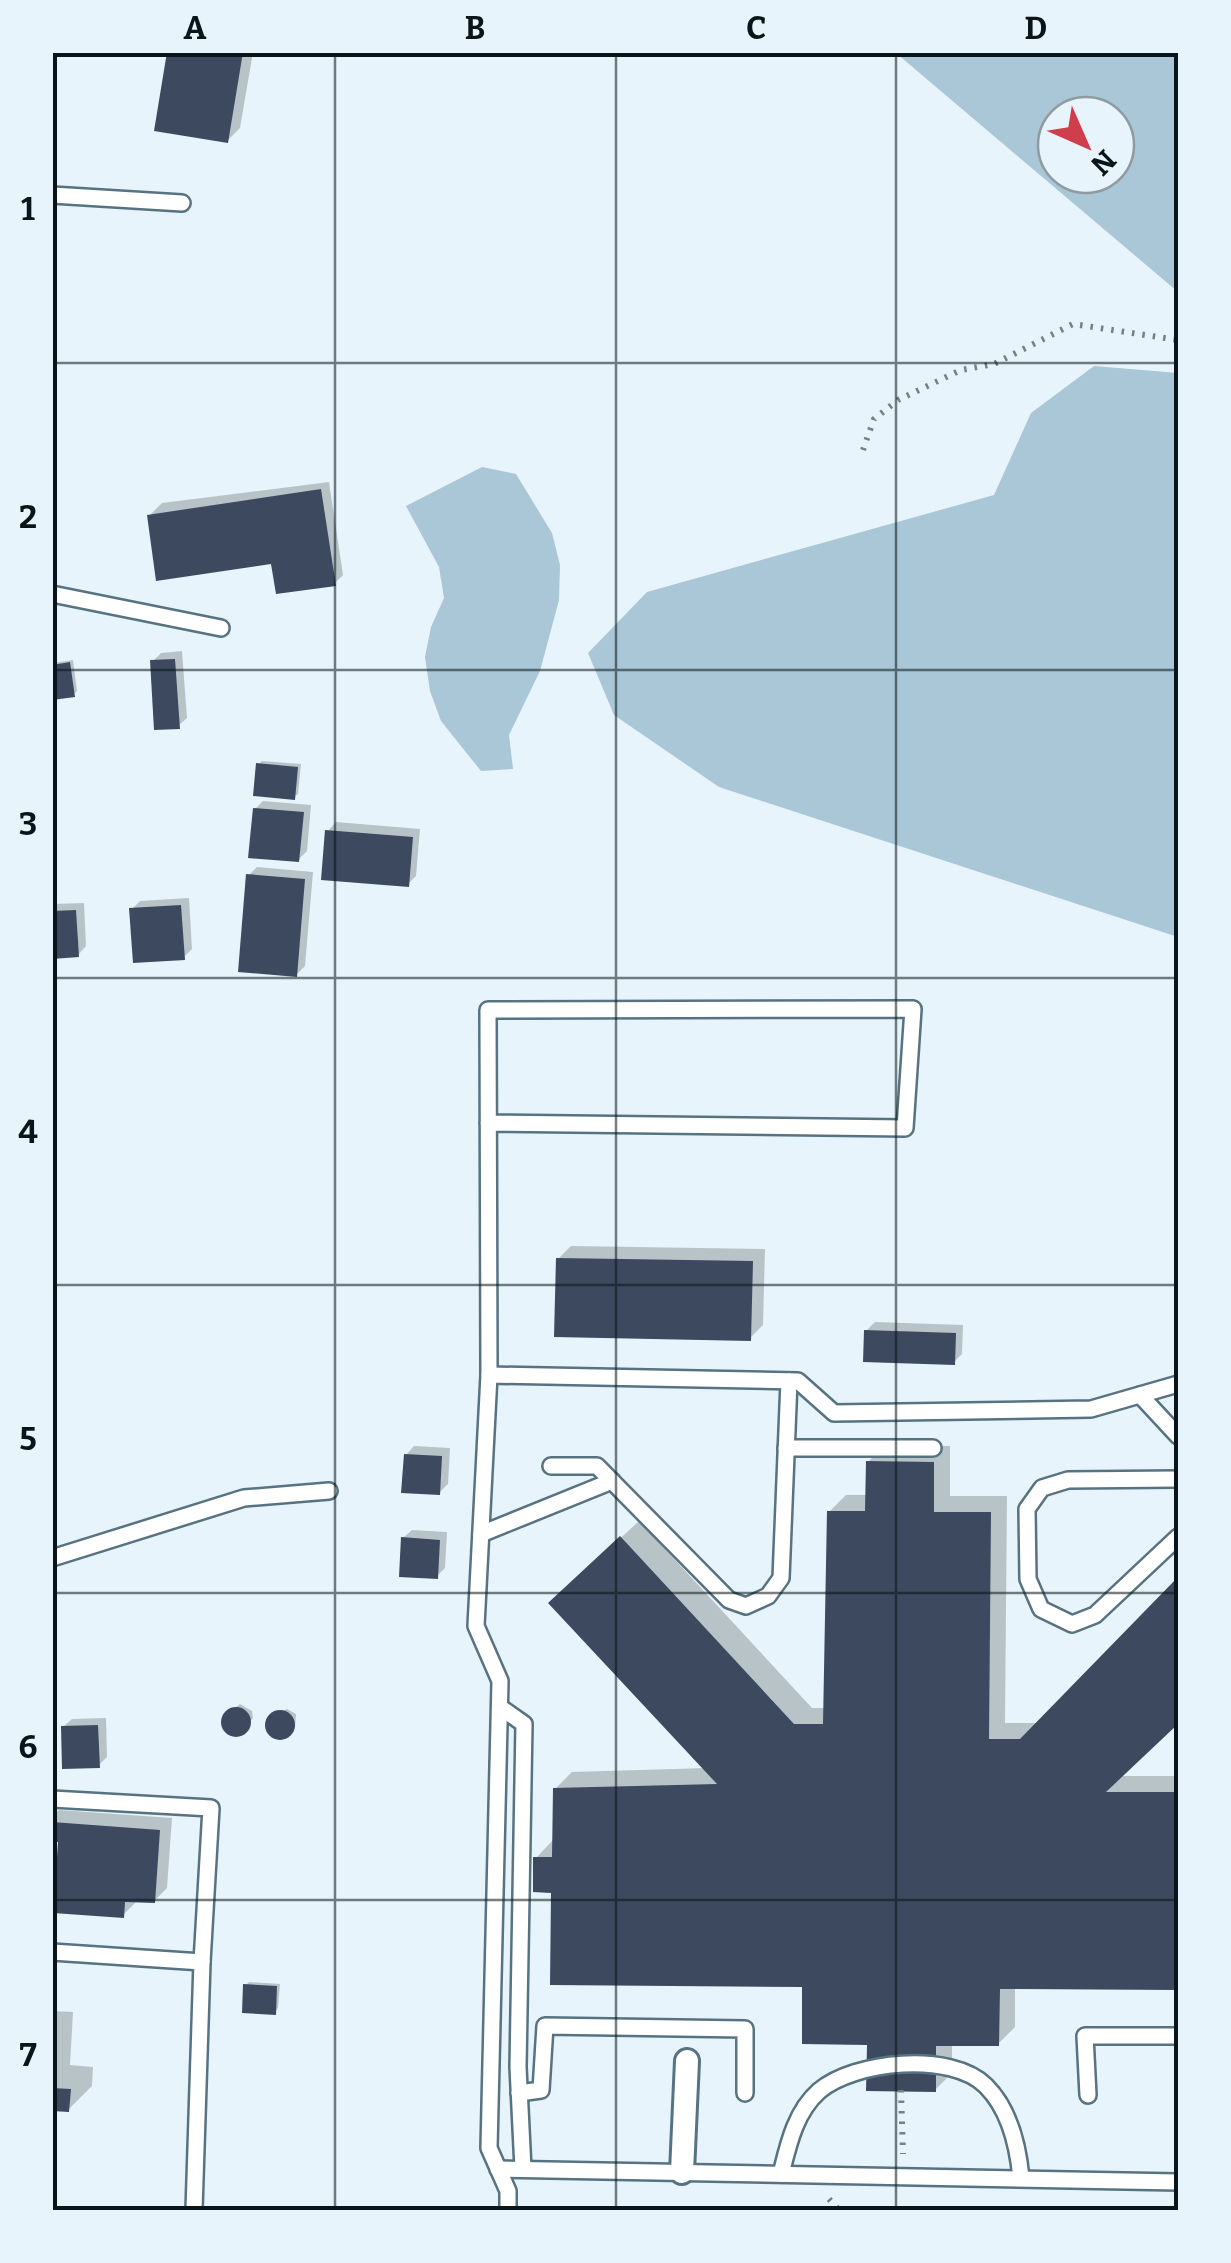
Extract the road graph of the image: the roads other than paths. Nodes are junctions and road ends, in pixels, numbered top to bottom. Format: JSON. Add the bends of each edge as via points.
{"nodes":[{"id":1,"x":52,"y":195,"type":"edge"},
{"id":2,"x":182,"y":203,"type":"dead end"},
{"id":3,"x":52,"y":594,"type":"edge"},
{"id":4,"x":221,"y":628,"type":"dead end"},
{"id":5,"x":488,"y":1122,"type":"junction"},
{"id":6,"x":490,"y":1376,"type":"junction"},
{"id":7,"x":790,"y":1381,"type":"junction"},
{"id":8,"x":1178,"y":1384,"type":"edge"},
{"id":9,"x":1140,"y":1395,"type":"junction"},
{"id":10,"x":1178,"y":1436,"type":"edge"},
{"id":11,"x":786,"y":1448,"type":"junction"},
{"id":12,"x":933,"y":1448,"type":"dead end"},
{"id":13,"x":551,"y":1466,"type":"dead end"},
{"id":14,"x":1178,"y":1479,"type":"edge"},
{"id":15,"x":612,"y":1481,"type":"junction"},
{"id":16,"x":329,"y":1491,"type":"dead end"},
{"id":17,"x":481,"y":1534,"type":"junction"},
{"id":18,"x":1178,"y":1537,"type":"edge"},
{"id":19,"x":52,"y":1558,"type":"edge"},
{"id":20,"x":500,"y":1706,"type":"junction"},
{"id":21,"x":52,"y":1799,"type":"edge"},
{"id":22,"x":52,"y":1952,"type":"edge"},
{"id":23,"x":202,"y":1962,"type":"junction"},
{"id":24,"x":1178,"y":2036,"type":"edge"},
{"id":25,"x":686,"y":2061,"type":"dead end"},
{"id":26,"x":519,"y":2092,"type":"junction"},
{"id":27,"x":745,"y":2093,"type":"dead end"},
{"id":28,"x":1088,"y":2095,"type":"dead end"},
{"id":29,"x":498,"y":2169,"type":"junction"},
{"id":30,"x":523,"y":2169,"type":"junction"},
{"id":31,"x":682,"y":2172,"type":"junction"},
{"id":32,"x":781,"y":2174,"type":"junction"},
{"id":33,"x":1021,"y":2178,"type":"junction"},
{"id":34,"x":1178,"y":2182,"type":"edge"},
{"id":35,"x":194,"y":2210,"type":"edge"},
{"id":36,"x":508,"y":2210,"type":"edge"}],
"edges":[{"from":1,"to":2,"type":"lane"},
{"from":3,"to":4,"type":"lane"},
{"from":5,"to":5,"type":"lane","via":[[488,1010],[913,1009],[905,1128]]},
{"from":5,"to":6,"type":"lane"},
{"from":6,"to":7,"type":"lane"},
{"from":6,"to":17,"type":"lane"},
{"from":7,"to":9,"type":"lane","via":[[834,1414],[1092,1409]]},
{"from":7,"to":11,"type":"lane"},
{"from":8,"to":9,"type":"lane"},
{"from":9,"to":10,"type":"lane"},
{"from":11,"to":12,"type":"lane"},
{"from":11,"to":15,"type":"lane","via":[[781,1578],[768,1596],[746,1606],[729,1600]]},
{"from":13,"to":15,"type":"lane","via":[[597,1466]]},
{"from":14,"to":18,"type":"lane","via":[[1068,1480],[1042,1488],[1028,1509],[1028,1579],[1042,1608],[1072,1624],[1095,1615]]},
{"from":15,"to":17,"type":"lane"},
{"from":16,"to":19,"type":"lane","via":[[244,1498]]},
{"from":17,"to":20,"type":"lane","via":[[476,1626],[500,1681]]},
{"from":20,"to":26,"type":"lane","via":[[524,1724]]},
{"from":20,"to":29,"type":"lane","via":[[489,2148]]},
{"from":21,"to":23,"type":"lane","via":[[211,1808]]},
{"from":22,"to":23,"type":"lane"},
{"from":23,"to":35,"type":"lane"},
{"from":24,"to":28,"type":"lane","via":[[1086,2036]]},
{"from":25,"to":31,"type":"street"},
{"from":26,"to":27,"type":"lane","via":[[541,2090],[545,2026],[746,2030]]},
{"from":26,"to":30,"type":"lane"},
{"from":29,"to":30,"type":"lane"},
{"from":29,"to":36,"type":"lane"},
{"from":30,"to":31,"type":"lane"},
{"from":31,"to":32,"type":"lane"},
{"from":32,"to":33,"type":"lane"},
{"from":32,"to":33,"type":"lane","via":[[791,2132],[817,2092],[850,2072],[887,2064],[951,2068],[985,2084],[1010,2122]]},
{"from":33,"to":34,"type":"lane"}]}
